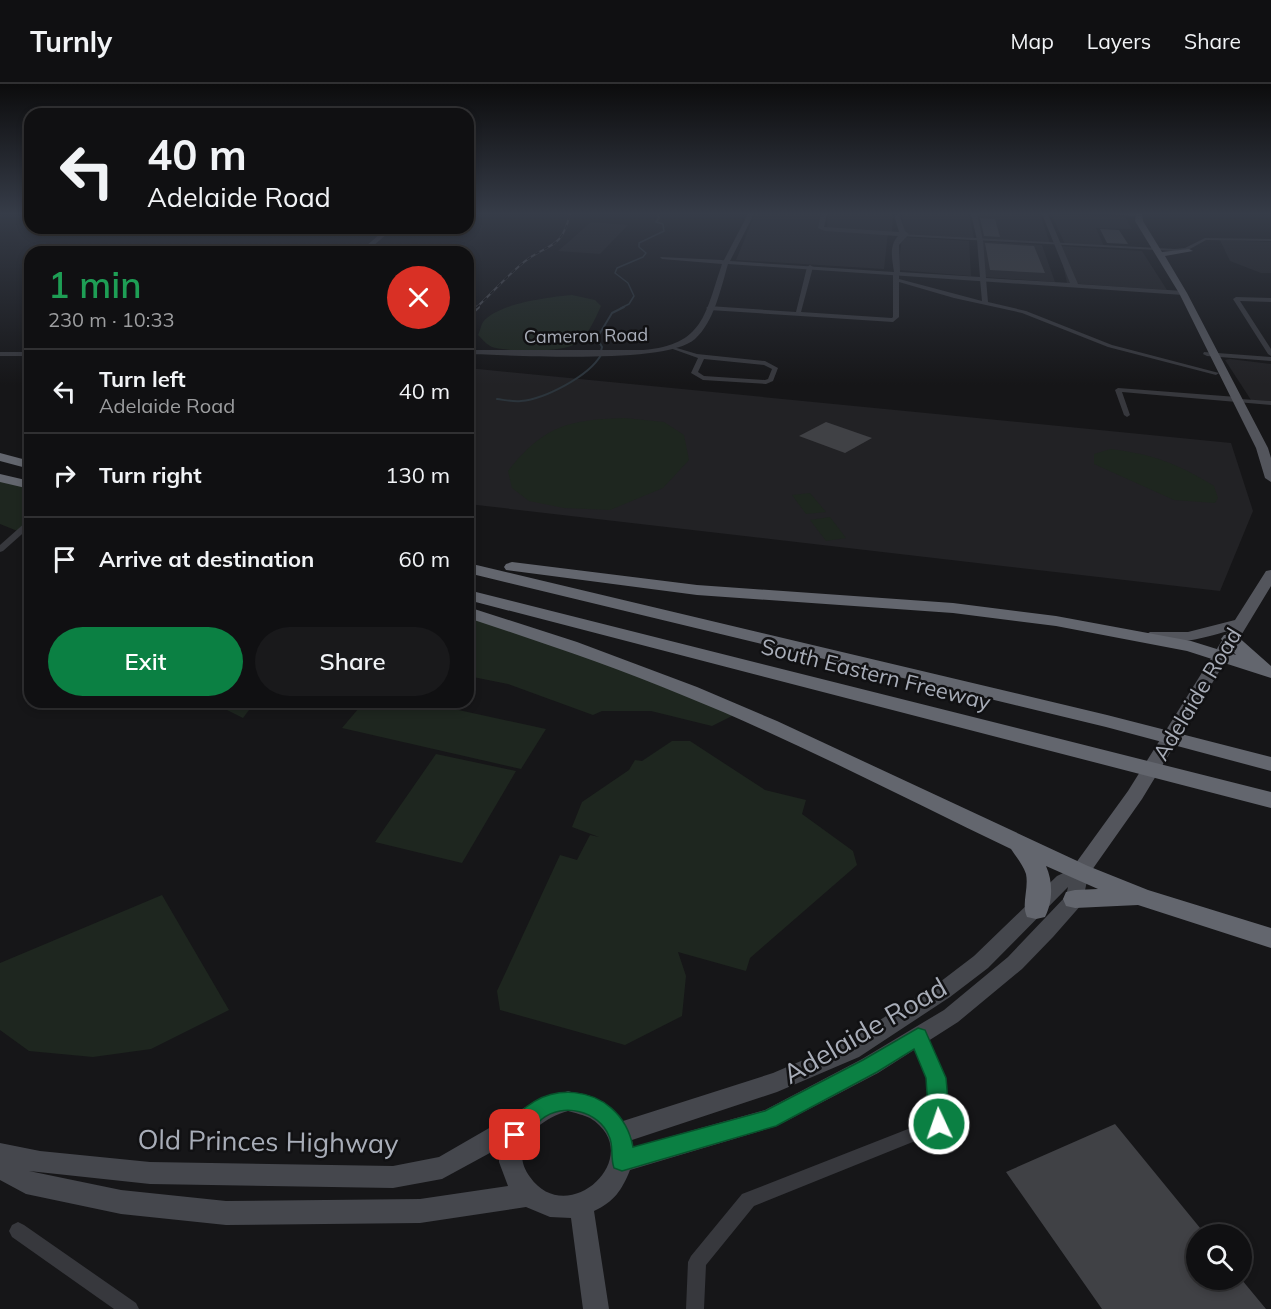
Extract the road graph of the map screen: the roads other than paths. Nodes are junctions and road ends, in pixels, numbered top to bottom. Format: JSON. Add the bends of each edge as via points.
{"nodes":[{"id":1,"x":724,"y":271,"type":"edge"},
{"id":2,"x":809,"y":271,"type":"edge"},
{"id":3,"x":850,"y":271,"type":"edge"},
{"id":4,"x":896,"y":271,"type":"edge"},
{"id":5,"x":982,"y":271,"type":"edge"},
{"id":6,"x":1068,"y":271,"type":"edge"},
{"id":7,"x":1164,"y":271,"type":"edge"},
{"id":8,"x":896,"y":276,"type":"junction"},
{"id":9,"x":983,"y":279,"type":"junction"},
{"id":10,"x":1075,"y":286,"type":"junction"},
{"id":11,"x":1177,"y":293,"type":"junction"},
{"id":12,"x":1271,"y":300,"type":"edge"},
{"id":13,"x":985,"y":303,"type":"junction"},
{"id":14,"x":709,"y":308,"type":"junction"},
{"id":15,"x":798,"y":314,"type":"junction"},
{"id":16,"x":672,"y":347,"type":"junction"},
{"id":17,"x":474,"y":352,"type":"edge"},
{"id":18,"x":0,"y":354,"type":"edge"},
{"id":19,"x":24,"y":354,"type":"edge"},
{"id":20,"x":1211,"y":354,"type":"junction"},
{"id":21,"x":1271,"y":354,"type":"edge"},
{"id":22,"x":702,"y":356,"type":"junction"},
{"id":23,"x":1271,"y":359,"type":"edge"},
{"id":24,"x":1216,"y":373,"type":"junction"},
{"id":25,"x":1234,"y":399,"type":"junction"},
{"id":26,"x":1271,"y":403,"type":"edge"},
{"id":27,"x":1127,"y":416,"type":"dead end"},
{"id":28,"x":1267,"y":448,"type":"edge"},
{"id":29,"x":0,"y":457,"type":"edge"},
{"id":30,"x":24,"y":463,"type":"edge"},
{"id":31,"x":0,"y":478,"type":"edge"},
{"id":32,"x":1271,"y":478,"type":"edge"},
{"id":33,"x":24,"y":484,"type":"edge"},
{"id":34,"x":24,"y":528,"type":"edge"},
{"id":35,"x":0,"y":549,"type":"edge"},
{"id":36,"x":474,"y":561,"type":"edge"},
{"id":37,"x":474,"y":569,"type":"edge"},
{"id":38,"x":1271,"y":574,"type":"edge"},
{"id":39,"x":474,"y":598,"type":"edge"},
{"id":40,"x":474,"y":614,"type":"edge"},
{"id":41,"x":1241,"y":623,"type":"junction"},
{"id":42,"x":1146,"y":636,"type":"junction"},
{"id":43,"x":1230,"y":639,"type":"junction"},
{"id":44,"x":1221,"y":658,"type":"junction"},
{"id":45,"x":1271,"y":672,"type":"edge"},
{"id":46,"x":1271,"y":764,"type":"edge"},
{"id":47,"x":1271,"y":800,"type":"edge"},
{"id":48,"x":1020,"y":844,"type":"junction"},
{"id":49,"x":1080,"y":872,"type":"junction"},
{"id":50,"x":1140,"y":897,"type":"junction"},
{"id":51,"x":1075,"y":899,"type":"junction"},
{"id":52,"x":1036,"y":910,"type":"junction"},
{"id":53,"x":1271,"y":938,"type":"edge"},
{"id":54,"x":918,"y":1036,"type":"junction"},
{"id":55,"x":525,"y":1121,"type":"junction"},
{"id":56,"x":619,"y":1133,"type":"junction"},
{"id":57,"x":0,"y":1154,"type":"edge"},
{"id":58,"x":622,"y":1161,"type":"junction"},
{"id":59,"x":0,"y":1167,"type":"edge"},
{"id":60,"x":528,"y":1195,"type":"junction"},
{"id":61,"x":582,"y":1205,"type":"junction"},
{"id":62,"x":18,"y":1231,"type":"dead end"},
{"id":63,"x":130,"y":1309,"type":"edge"},
{"id":64,"x":596,"y":1309,"type":"edge"},
{"id":65,"x":695,"y":1309,"type":"edge"}],
"edges":[{"from":1,"to":14,"type":"street","name":"Cameron Road"},
{"from":2,"to":15,"type":"street"},
{"from":3,"to":8,"type":"street"},
{"from":4,"to":8,"type":"street"},
{"from":5,"to":9,"type":"street"},
{"from":6,"to":10,"type":"street"},
{"from":7,"to":11,"type":"main road"},
{"from":8,"to":9,"type":"street"},
{"from":8,"to":13,"type":"street"},
{"from":8,"to":15,"type":"street","via":[[893,320]]},
{"from":9,"to":10,"type":"street"},
{"from":9,"to":13,"type":"street"},
{"from":10,"to":11,"type":"street"},
{"from":11,"to":20,"type":"main road"},
{"from":12,"to":21,"type":"street","via":[[1236,299]]},
{"from":13,"to":24,"type":"street","via":[[1024,312],[1110,346]]},
{"from":14,"to":15,"type":"street"},
{"from":14,"to":16,"type":"street","name":"Cameron Road","via":[[693,337]]},
{"from":16,"to":17,"type":"street","name":"Cameron Road","via":[[643,352]]},
{"from":16,"to":22,"type":"street"},
{"from":18,"to":19,"type":"street"},
{"from":20,"to":23,"type":"street"},
{"from":20,"to":24,"type":"main road"},
{"from":20,"to":25,"type":"main road"},
{"from":22,"to":22,"type":"street","via":[[694,373],[703,378],[766,382],[771,380],[775,368],[765,363]]},
{"from":24,"to":25,"type":"main road"},
{"from":25,"to":26,"type":"street"},
{"from":25,"to":27,"type":"street","via":[[1118,390]]},
{"from":25,"to":28,"type":"main road"},
{"from":28,"to":32,"type":"main road"},
{"from":29,"to":30,"type":"highway"},
{"from":31,"to":33,"type":"highway"},
{"from":34,"to":35,"type":"street"},
{"from":36,"to":42,"type":"highway","via":[[697,590],[996,612]]},
{"from":37,"to":46,"type":"highway","name":"South Eastern Freeway"},
{"from":38,"to":41,"type":"main road","name":"Adelaide Road"},
{"from":39,"to":47,"type":"highway","name":"South Eastern Freeway"},
{"from":40,"to":48,"type":"highway","via":[[700,695]]},
{"from":41,"to":42,"type":"main road","via":[[1188,637]]},
{"from":41,"to":43,"type":"main road","name":"Adelaide Road"},
{"from":42,"to":44,"type":"highway","via":[[1191,646]]},
{"from":43,"to":44,"type":"main road","name":"Adelaide Road"},
{"from":43,"to":45,"type":"highway"},
{"from":44,"to":45,"type":"highway"},
{"from":44,"to":49,"type":"main road","name":"Adelaide Road","via":[[1135,795]]},
{"from":48,"to":49,"type":"highway"},
{"from":48,"to":52,"type":"highway","via":[[1039,873]]},
{"from":49,"to":50,"type":"highway"},
{"from":49,"to":51,"type":"main road","name":"Adelaide Road"},
{"from":49,"to":52,"type":"main road","name":"Adelaide Road","via":[[1063,881]]},
{"from":50,"to":51,"type":"highway"},
{"from":50,"to":53,"type":"highway"},
{"from":51,"to":54,"type":"main road","name":"Adelaide Road","via":[[1015,963],[964,1006]]},
{"from":52,"to":56,"type":"main road","name":"Adelaide Road","via":[[981,962],[943,991],[851,1050],[777,1082]]},
{"from":54,"to":58,"type":"main road","name":"Adelaide Road","via":[[769,1119]]},
{"from":54,"to":65,"type":"street","via":[[936,1078],[939,1124],[748,1200],[697,1262]]},
{"from":55,"to":56,"type":"main road","via":[[552,1103],[584,1103],[605,1114]]},
{"from":55,"to":57,"type":"main road","name":"Old Princes Highway","via":[[442,1168],[393,1178],[150,1173]]},
{"from":55,"to":60,"type":"main road","via":[[511,1150],[517,1182]]},
{"from":56,"to":58,"type":"main road"},
{"from":58,"to":61,"type":"main road","via":[[608,1188]]},
{"from":59,"to":60,"type":"main road","via":[[26,1182],[121,1202],[226,1213],[420,1211]]},
{"from":60,"to":61,"type":"main road","via":[[562,1208]]},
{"from":61,"to":64,"type":"main road"},
{"from":62,"to":63,"type":"street"}]}
